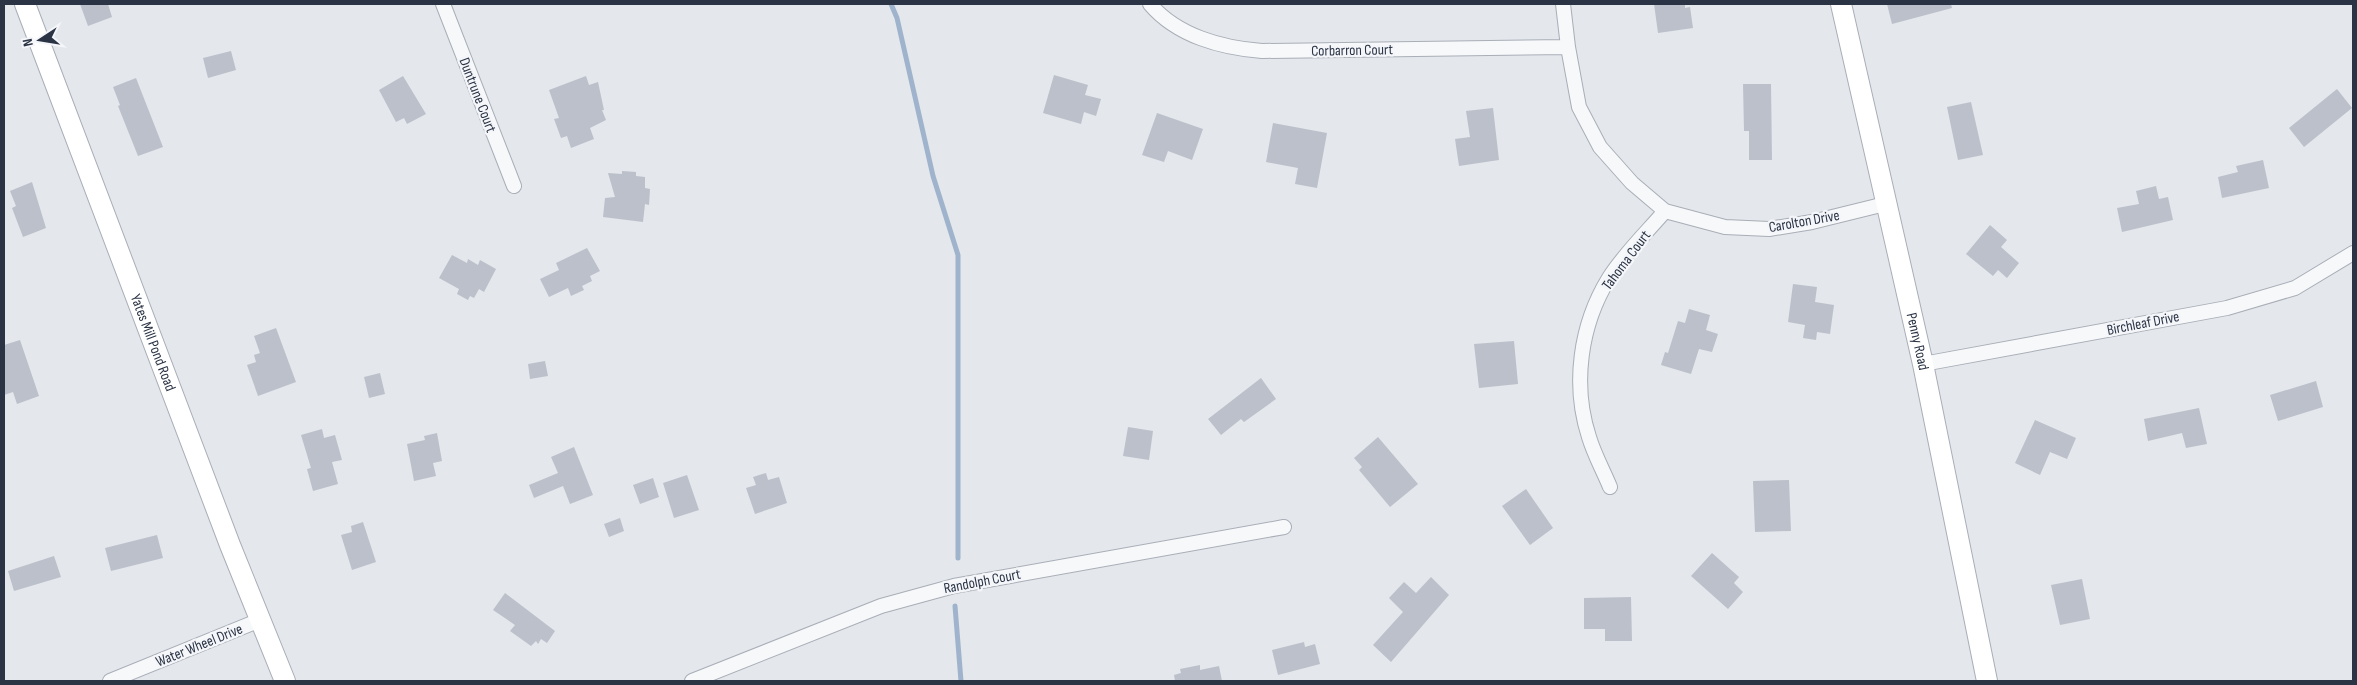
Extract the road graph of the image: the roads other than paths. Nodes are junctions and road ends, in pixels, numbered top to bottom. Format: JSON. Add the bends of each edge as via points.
{"nodes":[{"id":1,"x":25,"y":4,"type":"edge"},
{"id":2,"x":443,"y":4,"type":"edge"},
{"id":3,"x":1150,"y":4,"type":"edge"},
{"id":4,"x":1563,"y":4,"type":"edge"},
{"id":5,"x":1841,"y":4,"type":"edge"},
{"id":6,"x":1568,"y":47,"type":"junction"},
{"id":7,"x":514,"y":186,"type":"dead end"},
{"id":8,"x":1885,"y":204,"type":"junction"},
{"id":9,"x":1666,"y":211,"type":"junction"},
{"id":10,"x":2353,"y":253,"type":"edge"},
{"id":11,"x":1923,"y":364,"type":"junction"},
{"id":12,"x":1610,"y":487,"type":"dead end"},
{"id":13,"x":1284,"y":527,"type":"dead end"},
{"id":14,"x":260,"y":620,"type":"junction"},
{"id":15,"x":110,"y":681,"type":"edge"},
{"id":16,"x":285,"y":681,"type":"edge"},
{"id":17,"x":692,"y":681,"type":"edge"},
{"id":18,"x":1987,"y":681,"type":"edge"}],
"edges":[{"from":1,"to":14,"type":"street","name":"Yates Mill Pond Road"},
{"from":2,"to":7,"type":"street","name":"Duntrune Court"},
{"from":3,"to":6,"type":"street","name":"Corbarron Court","via":[[1179,27],[1209,42],[1240,49]]},
{"from":4,"to":6,"type":"street","name":"Carolton Drive"},
{"from":5,"to":8,"type":"street","name":"Penny Road"},
{"from":6,"to":9,"type":"street","name":"Carolton Drive","via":[[1579,107],[1600,147],[1632,183]]},
{"from":8,"to":9,"type":"street","name":"Carolton Drive","via":[[1769,229],[1725,227]]},
{"from":8,"to":11,"type":"street","name":"Penny Road"},
{"from":9,"to":12,"type":"street","name":"Tahoma Court","via":[[1610,278],[1599,297],[1584,340],[1580,393],[1589,437]]},
{"from":10,"to":11,"type":"street","name":"Birchleaf Drive","via":[[2294,288],[2227,308]]},
{"from":11,"to":18,"type":"street","name":"Penny Road"},
{"from":13,"to":17,"type":"street","name":"Randolph Court","via":[[954,586],[881,606]]},
{"from":14,"to":15,"type":"street","name":"Water Wheel Drive"},
{"from":14,"to":16,"type":"street","name":"Yates Mill Pond Road"}]}
